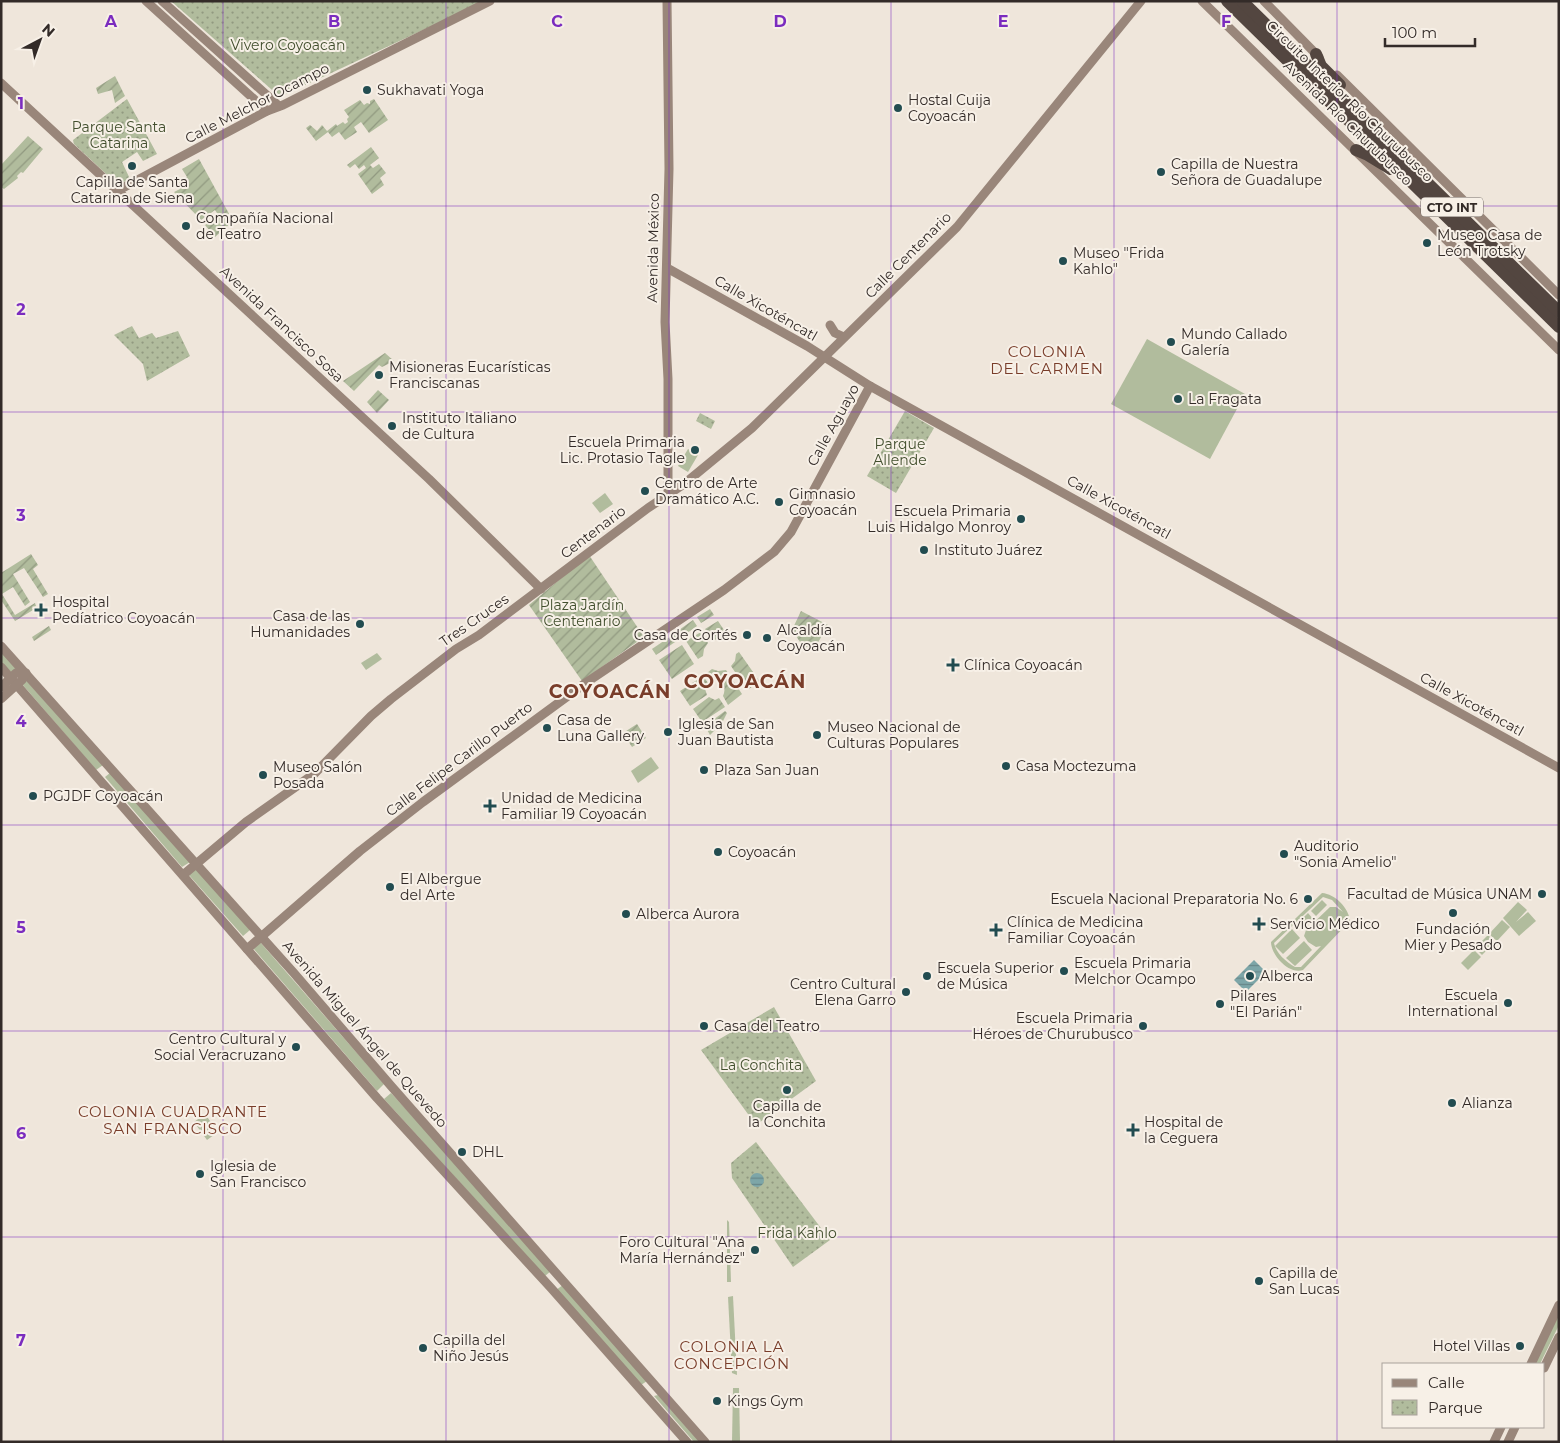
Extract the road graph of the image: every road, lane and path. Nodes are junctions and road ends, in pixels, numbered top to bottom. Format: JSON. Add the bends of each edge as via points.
{"nodes":[{"id":1,"x":146,"y":1,"type":"edge"},
{"id":2,"x":162,"y":1,"type":"edge"},
{"id":3,"x":490,"y":1,"type":"edge"},
{"id":4,"x":667,"y":1,"type":"edge"},
{"id":5,"x":1141,"y":1,"type":"edge"},
{"id":6,"x":1202,"y":1,"type":"edge"},
{"id":7,"x":1227,"y":1,"type":"edge"},
{"id":8,"x":1242,"y":1,"type":"edge"},
{"id":9,"x":1264,"y":1,"type":"edge"},
{"id":10,"x":1265,"y":31,"type":"junction"},
{"id":11,"x":1316,"y":54,"type":"junction"},
{"id":12,"x":1,"y":83,"type":"edge"},
{"id":13,"x":281,"y":106,"type":"junction"},
{"id":14,"x":267,"y":111,"type":"junction"},
{"id":15,"x":1365,"y":122,"type":"junction"},
{"id":16,"x":1356,"y":150,"type":"junction"},
{"id":17,"x":1407,"y":178,"type":"junction"},
{"id":18,"x":117,"y":190,"type":"junction"},
{"id":19,"x":667,"y":268,"type":"junction"},
{"id":20,"x":1559,"y":295,"type":"edge"},
{"id":21,"x":1559,"y":312,"type":"edge"},
{"id":22,"x":830,"y":325,"type":"dead end"},
{"id":23,"x":1559,"y":327,"type":"edge"},
{"id":24,"x":844,"y":337,"type":"junction"},
{"id":25,"x":1559,"y":350,"type":"edge"},
{"id":26,"x":824,"y":357,"type":"junction"},
{"id":27,"x":870,"y":386,"type":"junction"},
{"id":28,"x":666,"y":496,"type":"junction"},
{"id":29,"x":541,"y":589,"type":"junction"},
{"id":30,"x":724,"y":590,"type":"joint"},
{"id":31,"x":1,"y":646,"type":"edge"},
{"id":32,"x":1,"y":667,"type":"edge"},
{"id":33,"x":26,"y":673,"type":"junction"},
{"id":34,"x":14,"y":681,"type":"junction"},
{"id":35,"x":1,"y":687,"type":"edge"},
{"id":36,"x":1,"y":699,"type":"edge"},
{"id":37,"x":1559,"y":768,"type":"edge"},
{"id":38,"x":197,"y":864,"type":"junction"},
{"id":39,"x":183,"y":875,"type":"junction"},
{"id":40,"x":261,"y":937,"type":"junction"},
{"id":41,"x":247,"y":949,"type":"junction"},
{"id":42,"x":1559,"y":1305,"type":"edge"},
{"id":43,"x":1559,"y":1337,"type":"edge"},
{"id":44,"x":1530,"y":1363,"type":"edge"},
{"id":45,"x":1545,"y":1366,"type":"edge"},
{"id":46,"x":1501,"y":1428,"type":"edge"},
{"id":47,"x":1515,"y":1428,"type":"edge"},
{"id":48,"x":688,"y":1442,"type":"edge"},
{"id":49,"x":705,"y":1442,"type":"edge"},
{"id":50,"x":1494,"y":1442,"type":"edge"},
{"id":51,"x":1508,"y":1442,"type":"edge"}],
"edges":[{"from":1,"to":14,"type":"street"},
{"from":2,"to":13,"type":"street"},
{"from":3,"to":13,"type":"street","name":"Calle Melchor Ocampo"},
{"from":4,"to":19,"type":"street","name":"Avenida México"},
{"from":5,"to":24,"type":"street","name":"Calle Centenario","via":[[957,227]]},
{"from":6,"to":16,"type":"street","name":"Avenida Río Churubusco","number":"CTO INT"},
{"from":7,"to":10,"type":"highway","name":"Circuito Interior Río Churubusco","number":"CTO INT"},
{"from":8,"to":10,"type":"highway","name":"Circuito Interior Río Churubusco","number":"CTO INT"},
{"from":9,"to":11,"type":"street","name":"Avenida Río Churubusco","number":"CTO INT"},
{"from":10,"to":15,"type":"highway","name":"Circuito Interior Río Churubusco","number":"CTO INT"},
{"from":10,"to":17,"type":"highway","name":"Circuito Interior Río Churubusco","number":"CTO INT"},
{"from":11,"to":15,"type":"highway","via":[[1321,66],[1350,95]]},
{"from":11,"to":20,"type":"street","name":"Avenida Río Churubusco","number":"CTO INT"},
{"from":12,"to":18,"type":"street","name":"Avenida Francisco Sosa"},
{"from":13,"to":14,"type":"street","name":"Calle Melchor Ocampo"},
{"from":14,"to":18,"type":"street","name":"Calle Melchor Ocampo"},
{"from":15,"to":21,"type":"highway","name":"Circuito Interior Río Churubusco","number":"CTO INT"},
{"from":16,"to":17,"type":"highway"},
{"from":16,"to":25,"type":"street","name":"Avenida Río Churubusco","number":"CTO INT"},
{"from":17,"to":23,"type":"highway","name":"Circuito Interior Río Churubusco","number":"CTO INT"},
{"from":18,"to":29,"type":"street","name":"Avenida Francisco Sosa","via":[[422,473]]},
{"from":19,"to":26,"type":"street","name":"Calle Xicoténcatl"},
{"from":19,"to":28,"type":"street","name":"Avenida México"},
{"from":22,"to":24,"type":"street","via":[[835,333]]},
{"from":24,"to":26,"type":"street","name":"Calle Centenario"},
{"from":26,"to":27,"type":"street","name":"Calle Xicoténcatl"},
{"from":26,"to":28,"type":"street","name":"Calle Centenario","via":[[752,428]]},
{"from":27,"to":30,"type":"street","name":"Calle Aguayo","via":[[791,532],[774,552]]},
{"from":27,"to":37,"type":"street","name":"Calle Xicoténcatl"},
{"from":28,"to":29,"type":"street","name":"Centenario"},
{"from":29,"to":38,"type":"street","name":"Tres Cruces","via":[[422,674],[371,716],[314,774],[246,822]]},
{"from":30,"to":40,"type":"street","name":"Calle Felipe Carillo Puerto","via":[[608,667],[423,802],[360,851]]},
{"from":31,"to":33,"type":"street","name":"Avenida Miguel Ángel de Quevedo"},
{"from":32,"to":34,"type":"street"},
{"from":33,"to":34,"type":"street","via":[[16,673]]},
{"from":33,"to":38,"type":"street","name":"Avenida Miguel Ángel de Quevedo"},
{"from":34,"to":35,"type":"street"},
{"from":34,"to":36,"type":"street"},
{"from":34,"to":39,"type":"street"},
{"from":38,"to":39,"type":"street","name":"Tres Cruces"},
{"from":38,"to":40,"type":"street","name":"Avenida Miguel Ángel de Quevedo"},
{"from":39,"to":41,"type":"street"},
{"from":40,"to":41,"type":"street","name":"Calle Felipe Carillo Puerto"},
{"from":40,"to":49,"type":"street","name":"Avenida Miguel Ángel de Quevedo"},
{"from":41,"to":48,"type":"street"},
{"from":42,"to":44,"type":"street"},
{"from":43,"to":45,"type":"street"},
{"from":46,"to":50,"type":"street"},
{"from":47,"to":51,"type":"street"}]}
